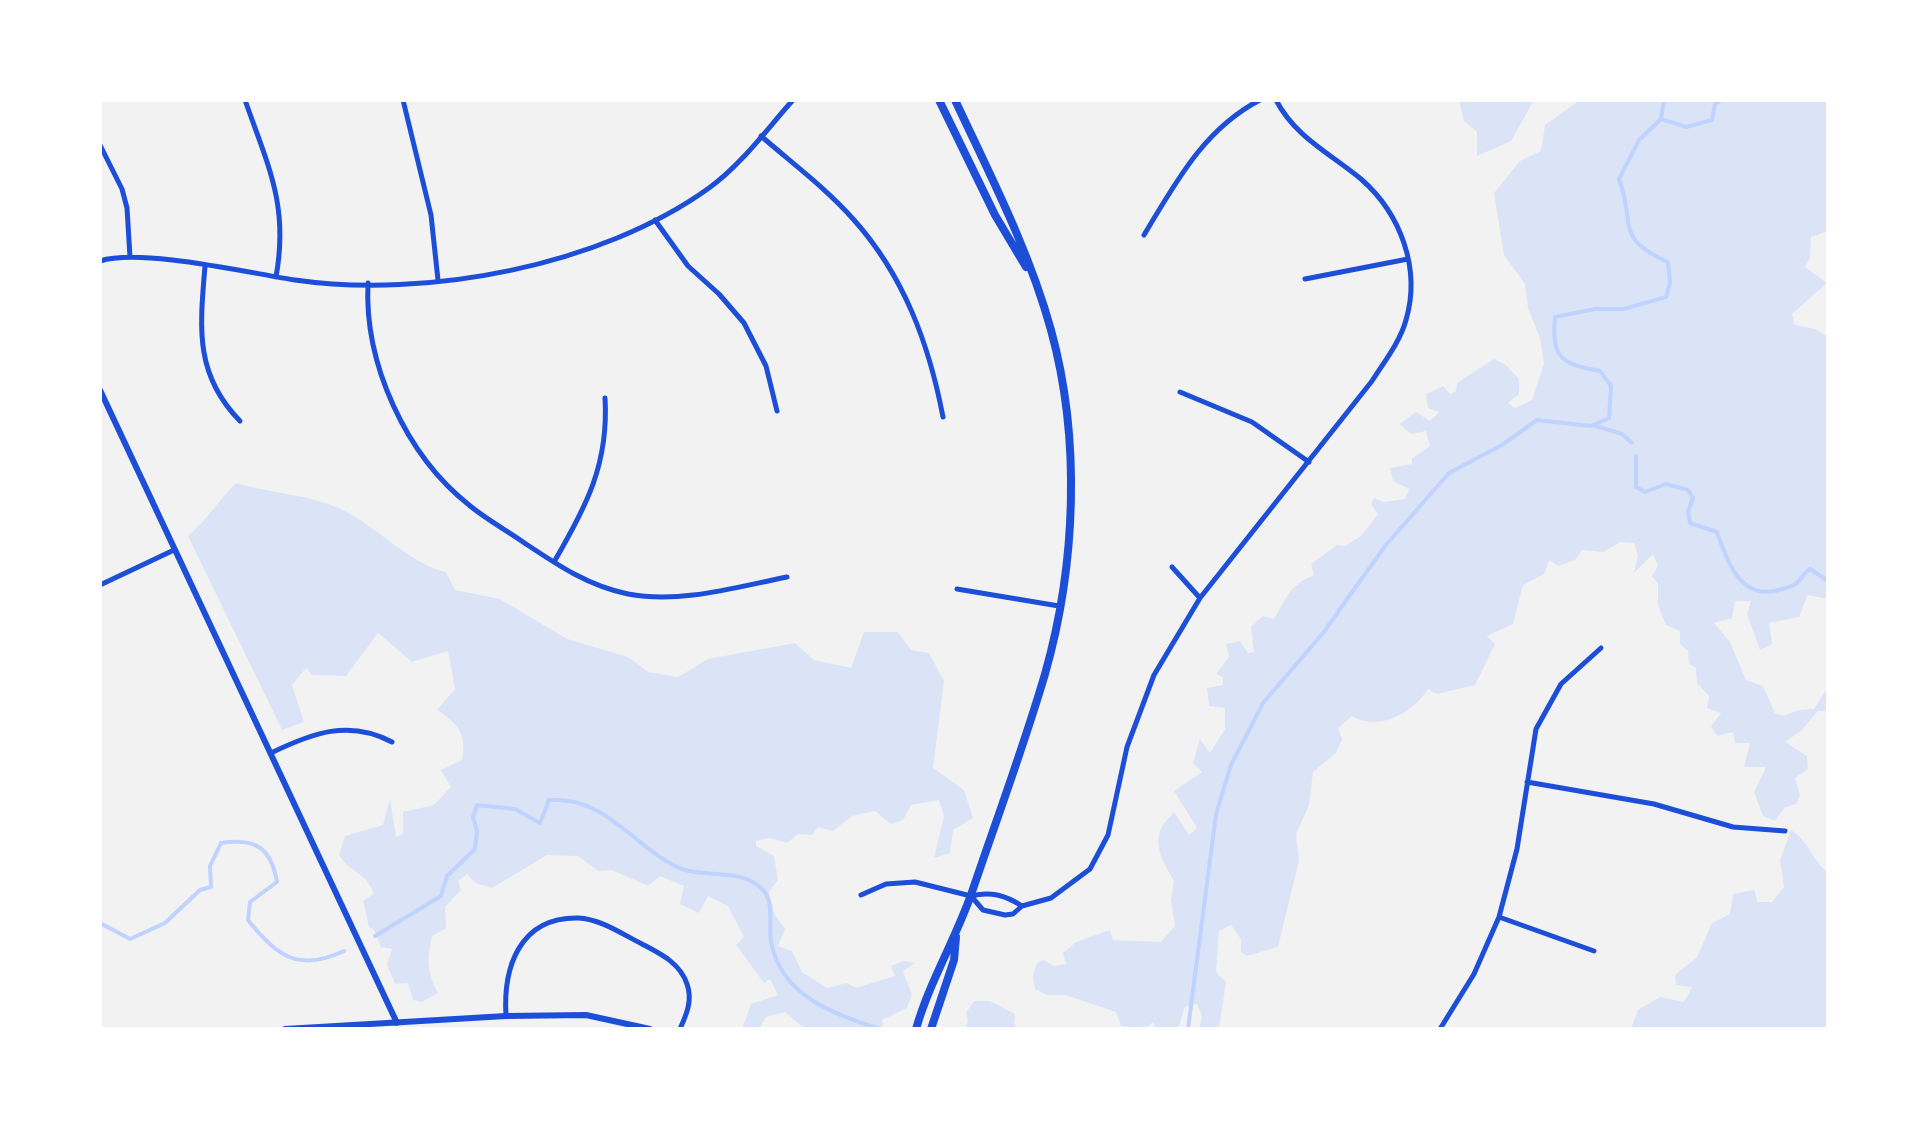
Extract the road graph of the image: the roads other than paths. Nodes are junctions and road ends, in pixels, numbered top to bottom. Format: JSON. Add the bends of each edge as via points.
{"nodes":[{"id":1,"x":245,"y":100,"type":"edge"},
{"id":2,"x":403,"y":100,"type":"edge"},
{"id":3,"x":792,"y":100,"type":"edge"},
{"id":4,"x":939,"y":100,"type":"edge"},
{"id":5,"x":954,"y":100,"type":"edge"},
{"id":6,"x":1260,"y":100,"type":"edge"},
{"id":7,"x":1276,"y":100,"type":"edge"},
{"id":8,"x":761,"y":136,"type":"junction"},
{"id":9,"x":100,"y":145,"type":"edge"},
{"id":10,"x":655,"y":220,"type":"junction"},
{"id":11,"x":1144,"y":235,"type":"dead end"},
{"id":12,"x":130,"y":257,"type":"junction"},
{"id":13,"x":1408,"y":259,"type":"junction"},
{"id":14,"x":100,"y":261,"type":"edge"},
{"id":15,"x":206,"y":266,"type":"junction"},
{"id":16,"x":1031,"y":274,"type":"junction"},
{"id":17,"x":276,"y":277,"type":"junction"},
{"id":18,"x":1305,"y":279,"type":"dead end"},
{"id":19,"x":438,"y":280,"type":"junction"},
{"id":20,"x":368,"y":283,"type":"junction"},
{"id":21,"x":100,"y":390,"type":"edge"},
{"id":22,"x":1180,"y":392,"type":"dead end"},
{"id":23,"x":605,"y":398,"type":"dead end"},
{"id":24,"x":778,"y":410,"type":"dead end"},
{"id":25,"x":111,"y":414,"type":"junction"},
{"id":26,"x":943,"y":417,"type":"dead end"},
{"id":27,"x":100,"y":420,"type":"edge"},
{"id":28,"x":240,"y":422,"type":"dead end"},
{"id":29,"x":1309,"y":462,"type":"junction"},
{"id":30,"x":175,"y":550,"type":"junction"},
{"id":31,"x":554,"y":562,"type":"junction"},
{"id":32,"x":1172,"y":567,"type":"dead end"},
{"id":33,"x":787,"y":578,"type":"dead end"},
{"id":34,"x":100,"y":585,"type":"edge"},
{"id":35,"x":957,"y":588,"type":"dead end"},
{"id":36,"x":1200,"y":598,"type":"junction"},
{"id":37,"x":1059,"y":606,"type":"junction"},
{"id":38,"x":1601,"y":648,"type":"dead end"},
{"id":39,"x":392,"y":742,"type":"dead end"},
{"id":40,"x":271,"y":753,"type":"junction"},
{"id":41,"x":1528,"y":782,"type":"junction"},
{"id":42,"x":1784,"y":832,"type":"dead end"},
{"id":43,"x":861,"y":894,"type":"dead end"},
{"id":44,"x":971,"y":896,"type":"junction"},
{"id":45,"x":1022,"y":906,"type":"junction"},
{"id":46,"x":1499,"y":918,"type":"junction"},
{"id":47,"x":957,"y":931,"type":"junction"},
{"id":48,"x":1594,"y":950,"type":"dead end"},
{"id":49,"x":506,"y":1016,"type":"junction"},
{"id":50,"x":398,"y":1026,"type":"edge"},
{"id":51,"x":285,"y":1029,"type":"edge"},
{"id":52,"x":650,"y":1029,"type":"edge"},
{"id":53,"x":680,"y":1029,"type":"edge"},
{"id":54,"x":916,"y":1029,"type":"edge"},
{"id":55,"x":932,"y":1029,"type":"edge"},
{"id":56,"x":1440,"y":1029,"type":"edge"}],
"edges":[{"from":1,"to":17,"type":"street","via":[[280,207]]},
{"from":2,"to":19,"type":"street","via":[[431,215]]},
{"from":3,"to":8,"type":"street"},
{"from":4,"to":16,"type":"main road"},
{"from":5,"to":16,"type":"main road"},
{"from":6,"to":11,"type":"street","via":[[1205,140]]},
{"from":7,"to":13,"type":"street","via":[[1304,136],[1379,198]]},
{"from":8,"to":10,"type":"street","via":[[713,186]]},
{"from":8,"to":26,"type":"street","via":[[852,218],[892,271],[918,323]]},
{"from":9,"to":12,"type":"street","via":[[128,208]]},
{"from":10,"to":19,"type":"street","via":[[537,263]]},
{"from":10,"to":24,"type":"street","via":[[688,266],[744,323]]},
{"from":12,"to":14,"type":"street"},
{"from":12,"to":15,"type":"street"},
{"from":13,"to":18,"type":"street"},
{"from":13,"to":29,"type":"street","via":[[1406,322],[1372,382]]},
{"from":15,"to":17,"type":"street"},
{"from":15,"to":28,"type":"street","via":[[201,346],[215,386]]},
{"from":16,"to":37,"type":"main road","via":[[1066,402],[1069,501]]},
{"from":17,"to":20,"type":"street"},
{"from":19,"to":20,"type":"street"},
{"from":20,"to":31,"type":"street","via":[[378,361],[410,437],[469,505]]},
{"from":21,"to":25,"type":"street"},
{"from":22,"to":29,"type":"street","via":[[1252,422]]},
{"from":23,"to":31,"type":"street","via":[[598,474]]},
{"from":25,"to":27,"type":"street"},
{"from":25,"to":30,"type":"street"},
{"from":29,"to":36,"type":"street"},
{"from":30,"to":34,"type":"street"},
{"from":30,"to":40,"type":"street"},
{"from":31,"to":33,"type":"street","via":[[595,585],[653,597]]},
{"from":32,"to":36,"type":"street"},
{"from":35,"to":37,"type":"street"},
{"from":36,"to":45,"type":"street","via":[[1154,674],[1102,850],[1071,885]]},
{"from":37,"to":44,"type":"main road","via":[[1046,672]]},
{"from":38,"to":41,"type":"street","via":[[1546,706]]},
{"from":39,"to":40,"type":"street","via":[[375,733],[329,729]]},
{"from":40,"to":50,"type":"street"},
{"from":41,"to":42,"type":"street"},
{"from":41,"to":46,"type":"street"},
{"from":43,"to":44,"type":"street","via":[[900,881]]},
{"from":44,"to":45,"type":"street","via":[[985,892]]},
{"from":44,"to":45,"type":"street","via":[[983,910],[1005,915]]},
{"from":44,"to":47,"type":"main road"},
{"from":46,"to":48,"type":"street"},
{"from":46,"to":56,"type":"street"},
{"from":47,"to":54,"type":"main road"},
{"from":47,"to":55,"type":"main road"},
{"from":49,"to":50,"type":"street"},
{"from":49,"to":52,"type":"street","via":[[586,1015]]},
{"from":49,"to":53,"type":"street","via":[[505,982],[516,950],[545,926],[580,918],[676,966],[689,989]]},
{"from":50,"to":51,"type":"street"}]}
